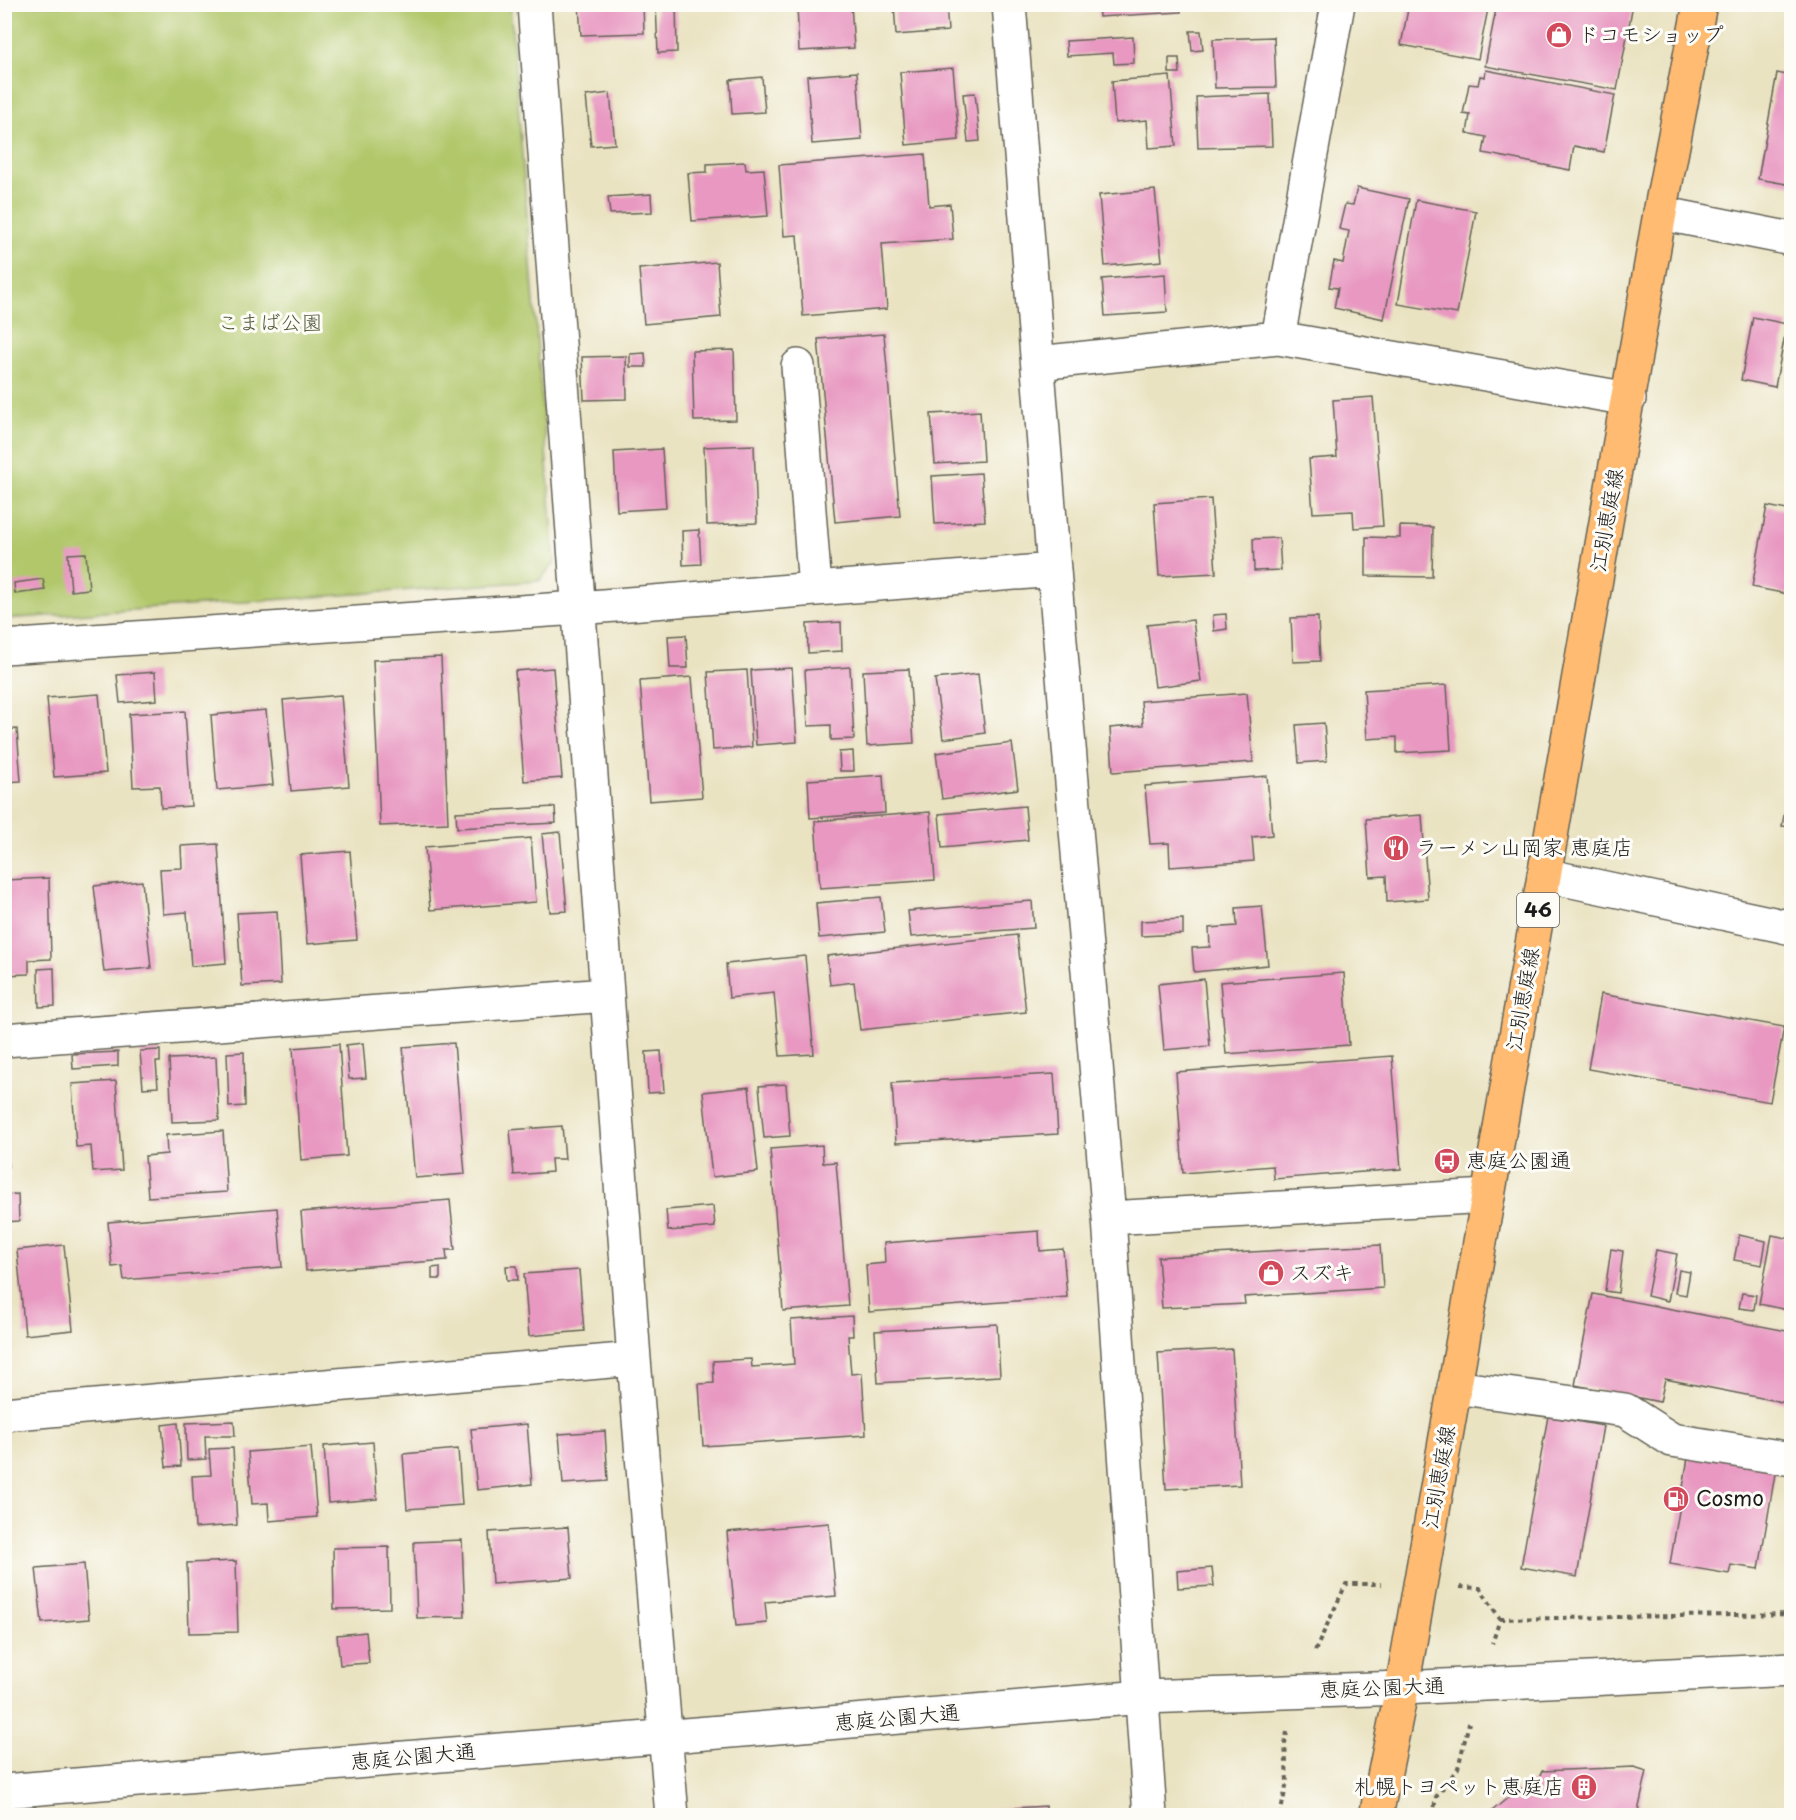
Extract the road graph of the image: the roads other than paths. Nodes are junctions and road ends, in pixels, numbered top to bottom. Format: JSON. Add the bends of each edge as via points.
{"nodes":[{"id":1,"x":534,"y":4,"type":"edge"},
{"id":2,"x":1009,"y":4,"type":"edge"},
{"id":3,"x":1338,"y":4,"type":"edge"},
{"id":4,"x":1700,"y":4,"type":"edge"},
{"id":5,"x":1660,"y":213,"type":"junction"},
{"id":6,"x":1791,"y":239,"type":"edge"},
{"id":7,"x":1278,"y":339,"type":"junction"},
{"id":8,"x":1038,"y":363,"type":"junction"},
{"id":9,"x":798,"y":366,"type":"dead end"},
{"id":10,"x":1629,"y":399,"type":"junction"},
{"id":11,"x":1054,"y":570,"type":"junction"},
{"id":12,"x":815,"y":589,"type":"junction"},
{"id":13,"x":578,"y":608,"type":"junction"},
{"id":14,"x":4,"y":647,"type":"edge"},
{"id":15,"x":1544,"y":875,"type":"junction"},
{"id":16,"x":1791,"y":928,"type":"edge"},
{"id":17,"x":607,"y":995,"type":"junction"},
{"id":18,"x":4,"y":1040,"type":"edge"},
{"id":19,"x":1488,"y":1196,"type":"junction"},
{"id":20,"x":1109,"y":1218,"type":"junction"},
{"id":21,"x":634,"y":1359,"type":"junction"},
{"id":22,"x":1454,"y":1387,"type":"junction"},
{"id":23,"x":4,"y":1414,"type":"edge"},
{"id":24,"x":1791,"y":1459,"type":"edge"},
{"id":25,"x":1791,"y":1669,"type":"edge"},
{"id":26,"x":1402,"y":1688,"type":"junction"},
{"id":27,"x":1143,"y":1697,"type":"junction"},
{"id":28,"x":666,"y":1737,"type":"junction"},
{"id":29,"x":4,"y":1791,"type":"edge"},
{"id":30,"x":672,"y":1815,"type":"edge"},
{"id":31,"x":1150,"y":1815,"type":"edge"},
{"id":32,"x":1376,"y":1815,"type":"edge"}],
"edges":[{"from":1,"to":13,"type":"street"},
{"from":2,"to":8,"type":"street"},
{"from":3,"to":7,"type":"street"},
{"from":4,"to":5,"type":"main road","name":"江別恵庭線","number":"46"},
{"from":5,"to":6,"type":"street"},
{"from":5,"to":10,"type":"main road","name":"江別恵庭線","number":"46"},
{"from":7,"to":8,"type":"street"},
{"from":7,"to":10,"type":"street"},
{"from":8,"to":11,"type":"street"},
{"from":9,"to":12,"type":"street"},
{"from":10,"to":15,"type":"main road","name":"江別恵庭線","number":"46"},
{"from":11,"to":12,"type":"street"},
{"from":11,"to":20,"type":"street"},
{"from":12,"to":13,"type":"street"},
{"from":13,"to":14,"type":"street"},
{"from":13,"to":17,"type":"street"},
{"from":15,"to":16,"type":"street"},
{"from":15,"to":19,"type":"main road","name":"江別恵庭線","number":"46"},
{"from":17,"to":18,"type":"street"},
{"from":17,"to":21,"type":"street"},
{"from":19,"to":20,"type":"street"},
{"from":19,"to":22,"type":"main road","name":"江別恵庭線","number":"46"},
{"from":20,"to":27,"type":"street"},
{"from":21,"to":23,"type":"street"},
{"from":21,"to":28,"type":"street"},
{"from":22,"to":24,"type":"street","via":[[1625,1410],[1672,1440]]},
{"from":22,"to":26,"type":"main road","name":"江別恵庭線","number":"46"},
{"from":25,"to":26,"type":"street","name":"恵庭公園大通"},
{"from":26,"to":27,"type":"street","name":"恵庭公園大通"},
{"from":26,"to":32,"type":"main road","name":"江別恵庭線","number":"46"},
{"from":27,"to":28,"type":"street","name":"恵庭公園大通"},
{"from":27,"to":31,"type":"street"},
{"from":28,"to":29,"type":"street","name":"恵庭公園大通"},
{"from":28,"to":30,"type":"street"}]}
